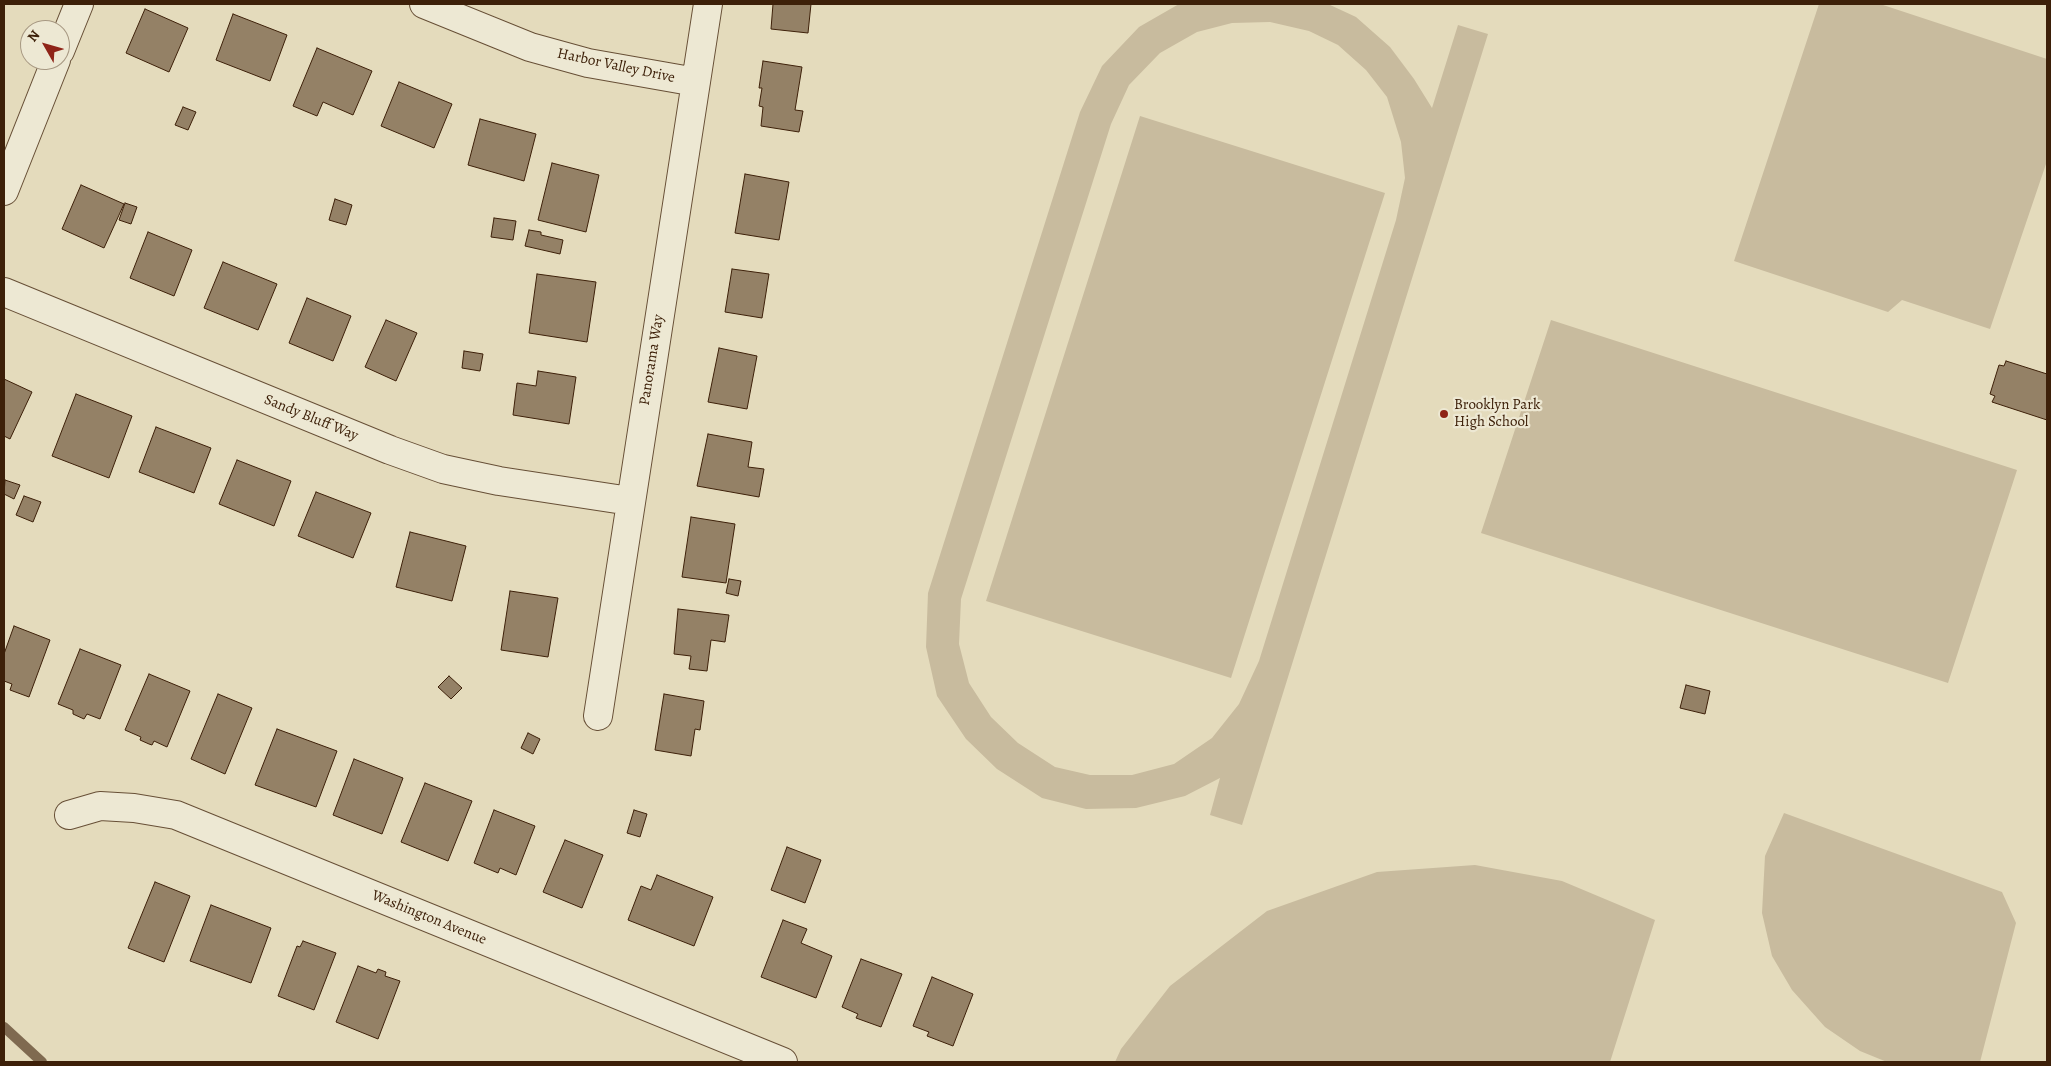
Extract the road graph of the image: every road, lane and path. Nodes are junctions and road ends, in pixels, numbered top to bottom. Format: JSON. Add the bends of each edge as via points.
{"nodes":[{"id":1,"x":79,"y":4,"type":"edge"},
{"id":2,"x":424,"y":4,"type":"edge"},
{"id":3,"x":708,"y":4,"type":"edge"},
{"id":4,"x":70,"y":26,"type":"edge"},
{"id":5,"x":52,"y":70,"type":"edge"},
{"id":6,"x":696,"y":82,"type":"junction"},
{"id":7,"x":4,"y":191,"type":"edge"},
{"id":8,"x":4,"y":292,"type":"edge"},
{"id":9,"x":630,"y":501,"type":"junction"},
{"id":10,"x":598,"y":716,"type":"dead end"},
{"id":11,"x":69,"y":815,"type":"dead end"},
{"id":12,"x":783,"y":1062,"type":"edge"}],
"edges":[{"from":1,"to":4,"type":"street"},
{"from":2,"to":6,"type":"street","name":"Harbor Valley Drive","via":[[530,47],[588,64]]},
{"from":3,"to":6,"type":"street","name":"Panorama Way"},
{"from":5,"to":7,"type":"street"},
{"from":6,"to":9,"type":"street","name":"Panorama Way"},
{"from":8,"to":9,"type":"street","name":"Sandy Bluff Way","via":[[443,469]]},
{"from":9,"to":10,"type":"street","name":"Panorama Way"},
{"from":11,"to":12,"type":"street","name":"Washington Avenue","via":[[100,806],[176,815]]}]}
